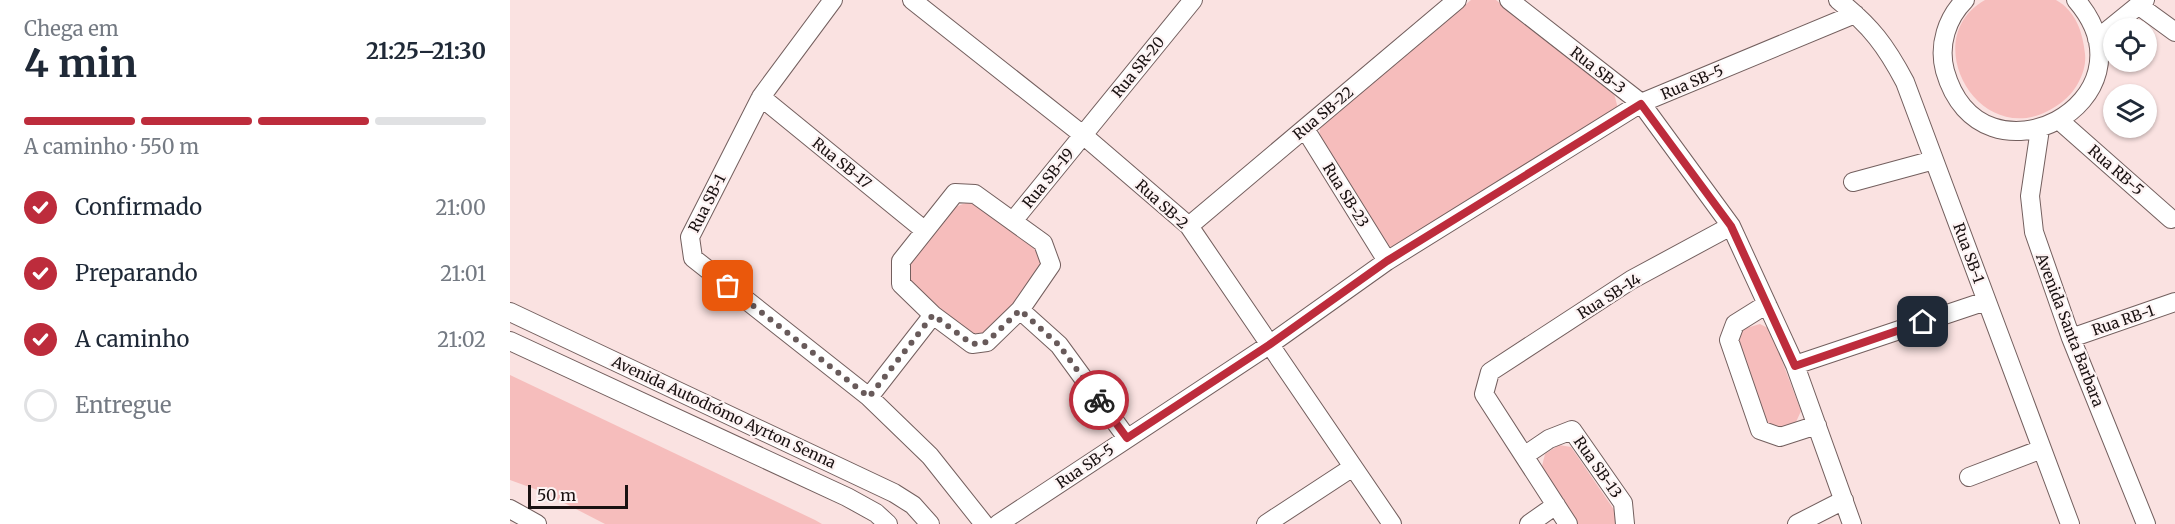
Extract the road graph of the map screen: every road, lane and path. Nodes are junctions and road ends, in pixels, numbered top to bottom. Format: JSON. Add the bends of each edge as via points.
{"nodes":[{"id":1,"x":833,"y":0,"type":"edge"},
{"id":2,"x":912,"y":0,"type":"edge"},
{"id":3,"x":1193,"y":0,"type":"edge"},
{"id":4,"x":1457,"y":0,"type":"edge"},
{"id":5,"x":1509,"y":0,"type":"edge"},
{"id":6,"x":1838,"y":0,"type":"edge"},
{"id":7,"x":1965,"y":0,"type":"edge"},
{"id":8,"x":2076,"y":0,"type":"edge"},
{"id":9,"x":2141,"y":2,"type":"edge"},
{"id":10,"x":1856,"y":14,"type":"junction"},
{"id":11,"x":2175,"y":32,"type":"edge"},
{"id":12,"x":2097,"y":39,"type":"junction"},
{"id":13,"x":761,"y":97,"type":"junction"},
{"id":14,"x":1641,"y":104,"type":"junction"},
{"id":15,"x":2060,"y":121,"type":"junction"},
{"id":16,"x":1305,"y":129,"type":"junction"},
{"id":17,"x":2040,"y":129,"type":"junction"},
{"id":18,"x":1083,"y":135,"type":"junction"},
{"id":19,"x":1934,"y":160,"type":"junction"},
{"id":20,"x":1853,"y":182,"type":"dead end"},
{"id":21,"x":2171,"y":219,"type":"dead end"},
{"id":22,"x":1013,"y":221,"type":"junction"},
{"id":23,"x":1189,"y":226,"type":"junction"},
{"id":24,"x":1731,"y":226,"type":"junction"},
{"id":25,"x":924,"y":230,"type":"junction"},
{"id":26,"x":1387,"y":261,"type":"junction"},
{"id":27,"x":1986,"y":301,"type":"junction"},
{"id":28,"x":2175,"y":302,"type":"edge"},
{"id":29,"x":1767,"y":304,"type":"junction"},
{"id":30,"x":1020,"y":310,"type":"junction"},
{"id":31,"x":510,"y":312,"type":"edge"},
{"id":32,"x":933,"y":315,"type":"junction"},
{"id":33,"x":2071,"y":338,"type":"junction"},
{"id":34,"x":510,"y":341,"type":"edge"},
{"id":35,"x":1269,"y":345,"type":"junction"},
{"id":36,"x":616,"y":361,"type":"junction"},
{"id":37,"x":1795,"y":366,"type":"junction"},
{"id":38,"x":602,"y":384,"type":"junction"},
{"id":39,"x":869,"y":397,"type":"junction"},
{"id":40,"x":1816,"y":425,"type":"junction"},
{"id":41,"x":1127,"y":438,"type":"junction"},
{"id":42,"x":2042,"y":449,"type":"junction"},
{"id":43,"x":1524,"y":456,"type":"junction"},
{"id":44,"x":1353,"y":467,"type":"junction"},
{"id":45,"x":1969,"y":477,"type":"dead end"},
{"id":46,"x":1844,"y":500,"type":"junction"},
{"id":47,"x":1556,"y":506,"type":"junction"},
{"id":48,"x":510,"y":509,"type":"edge"},
{"id":49,"x":537,"y":524,"type":"edge"},
{"id":50,"x":888,"y":524,"type":"edge"},
{"id":51,"x":930,"y":524,"type":"edge"},
{"id":52,"x":984,"y":524,"type":"edge"},
{"id":53,"x":998,"y":524,"type":"edge"},
{"id":54,"x":1266,"y":524,"type":"edge"},
{"id":55,"x":1392,"y":524,"type":"edge"},
{"id":56,"x":1529,"y":524,"type":"edge"},
{"id":57,"x":1569,"y":524,"type":"edge"},
{"id":58,"x":1625,"y":524,"type":"edge"},
{"id":59,"x":1797,"y":524,"type":"edge"},
{"id":60,"x":1852,"y":524,"type":"edge"},
{"id":61,"x":2070,"y":524,"type":"edge"},
{"id":62,"x":2146,"y":524,"type":"edge"}],
"edges":[{"from":1,"to":13,"type":"street","name":"Rua SB-1"},
{"from":2,"to":18,"type":"street","name":"Rua SB-2"},
{"from":3,"to":18,"type":"street","name":"Rua SR-20"},
{"from":4,"to":16,"type":"street","name":"Rua SB-22"},
{"from":5,"to":14,"type":"street","name":"Rua SB-3"},
{"from":6,"to":10,"type":"street","name":"Rua SB-1"},
{"from":7,"to":17,"type":"street","via":[[1955,10],[1944,35],[1942,61],[1950,87],[1965,109],[1987,124],[2013,131]]},
{"from":8,"to":12,"type":"street","via":[[2088,14]]},
{"from":9,"to":11,"type":"street"},
{"from":9,"to":12,"type":"street"},
{"from":10,"to":14,"type":"street","name":"Rua SB-5"},
{"from":10,"to":19,"type":"street","name":"Rua SB-1","via":[[1886,46],[1905,82]]},
{"from":12,"to":15,"type":"street","via":[[2098,63],[2092,86],[2079,106]]},
{"from":13,"to":25,"type":"street","name":"Rua SB-17"},
{"from":13,"to":39,"type":"street","name":"Rua SB-1","via":[[690,237],[693,258]]},
{"from":14,"to":24,"type":"street","name":"Rua SB-3"},
{"from":14,"to":26,"type":"street","name":"Rua SB-5"},
{"from":15,"to":17,"type":"street"},
{"from":15,"to":21,"type":"street","name":"Rua RB-5"},
{"from":16,"to":23,"type":"street","name":"Rua SB-22"},
{"from":16,"to":26,"type":"street","name":"Rua SB-23"},
{"from":17,"to":33,"type":"street","name":"Avenida Santa Barbara","via":[[2030,196],[2034,232]]},
{"from":18,"to":22,"type":"street","name":"Rua SB-19"},
{"from":18,"to":23,"type":"street","name":"Rua SB-2"},
{"from":19,"to":20,"type":"street"},
{"from":19,"to":27,"type":"street","name":"Rua SB-1"},
{"from":22,"to":25,"type":"street","name":"Rua SB-19","via":[[975,194],[955,193]]},
{"from":22,"to":30,"type":"street","name":"Rua SB-19","via":[[1043,243],[1051,265]]},
{"from":23,"to":35,"type":"street","name":"Rua SB-2"},
{"from":24,"to":29,"type":"street","name":"Rua SB-3"},
{"from":24,"to":43,"type":"street","name":"Rua SB-14","via":[[1631,280],[1490,372],[1484,394]]},
{"from":25,"to":32,"type":"street","via":[[901,261],[901,284]]},
{"from":26,"to":35,"type":"street","name":"Rua SB-5"},
{"from":27,"to":37,"type":"street"},
{"from":27,"to":42,"type":"street","name":"Rua SB-1"},
{"from":28,"to":33,"type":"street","name":"Rua RB-1"},
{"from":29,"to":37,"type":"street","name":"Rua SB-3"},
{"from":29,"to":40,"type":"street","via":[[1735,324],[1729,340],[1760,430],[1780,437]]},
{"from":30,"to":32,"type":"street","via":[[987,342],[972,344]]},
{"from":30,"to":41,"type":"street","via":[[1059,345]]},
{"from":31,"to":36,"type":"street","name":"Avenida Autodrómo Ayrton Senna"},
{"from":32,"to":39,"type":"street"},
{"from":33,"to":62,"type":"street","name":"Avenida Santa Barbara"},
{"from":34,"to":38,"type":"street","name":"Avenida Autodrómo Ayrton Senna"},
{"from":35,"to":41,"type":"street","name":"Rua SB-5"},
{"from":35,"to":44,"type":"street","name":"Rua SB-2"},
{"from":36,"to":38,"type":"street"},
{"from":36,"to":51,"type":"street","name":"Avenida Autodrómo Ayrton Senna","via":[[894,493],[913,505]]},
{"from":37,"to":40,"type":"street","name":"Rua SB-3"},
{"from":38,"to":50,"type":"street","name":"Avenida Autodrómo Ayrton Senna","via":[[847,497]]},
{"from":39,"to":52,"type":"street","name":"Rua SB-1","via":[[930,456]]},
{"from":40,"to":46,"type":"street","name":"Rua SB-3"},
{"from":41,"to":53,"type":"street","name":"Rua SB-5"},
{"from":42,"to":45,"type":"street"},
{"from":42,"to":61,"type":"street","name":"Rua SB-1"},
{"from":43,"to":47,"type":"street"},
{"from":43,"to":58,"type":"street","name":"Rua SB-13","via":[[1548,439],[1572,430],[1623,502]]},
{"from":44,"to":54,"type":"street"},
{"from":44,"to":55,"type":"street","name":"Rua SB-2"},
{"from":46,"to":59,"type":"street"},
{"from":46,"to":60,"type":"street","name":"Rua SB-3"},
{"from":47,"to":56,"type":"street"},
{"from":47,"to":57,"type":"street"},
{"from":48,"to":49,"type":"street"}]}
